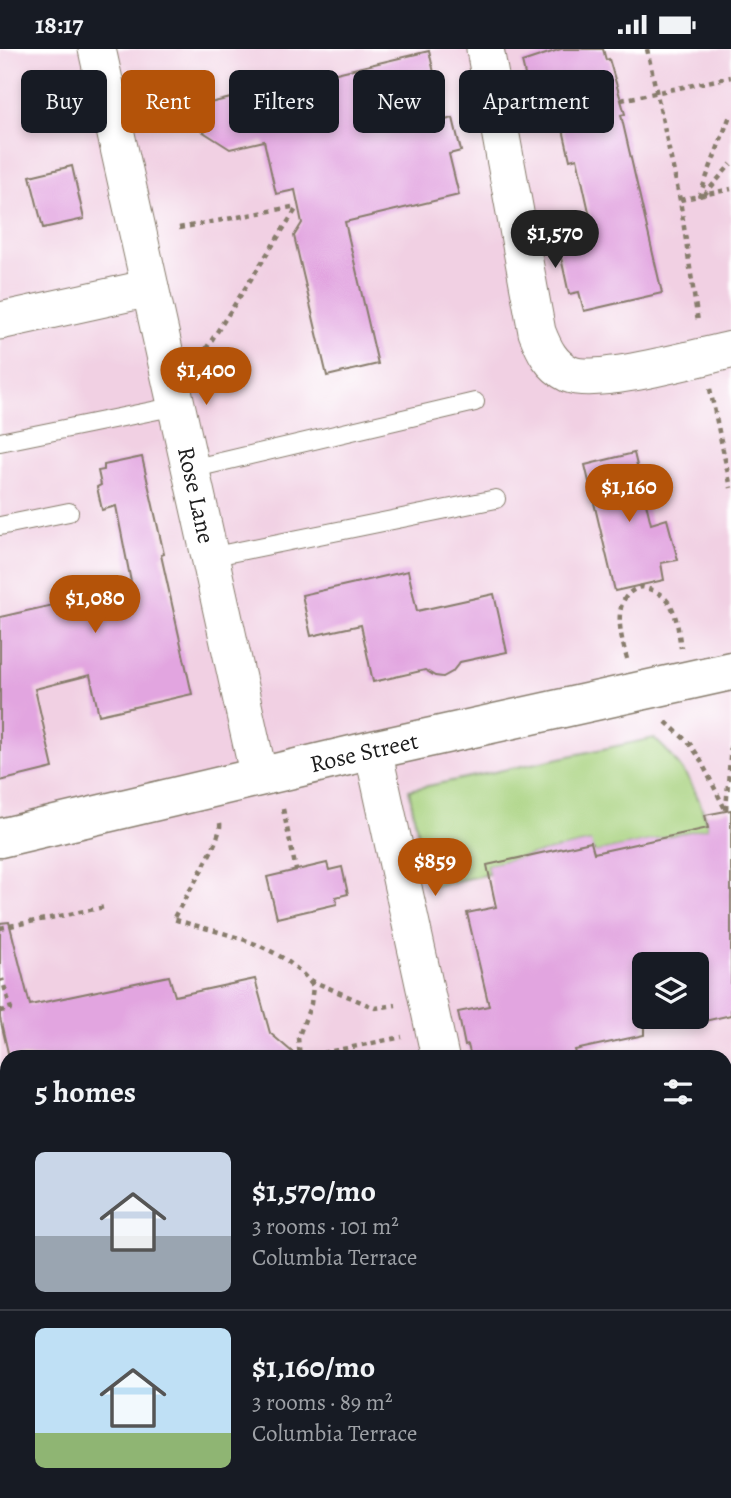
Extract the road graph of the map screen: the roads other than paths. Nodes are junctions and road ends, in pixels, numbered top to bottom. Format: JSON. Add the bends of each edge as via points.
{"nodes":[{"id":1,"x":97,"y":49,"type":"edge"},
{"id":2,"x":485,"y":49,"type":"edge"},
{"id":3,"x":150,"y":288,"type":"junction"},
{"id":4,"x":0,"y":321,"type":"edge"},
{"id":5,"x":717,"y":353,"type":"edge"},
{"id":6,"x":475,"y":402,"type":"dead end"},
{"id":7,"x":177,"y":406,"type":"junction"},
{"id":8,"x":0,"y":442,"type":"edge"},
{"id":9,"x":191,"y":469,"type":"junction"},
{"id":10,"x":496,"y":499,"type":"dead end"},
{"id":11,"x":69,"y":512,"type":"dead end"},
{"id":12,"x":0,"y":526,"type":"edge"},
{"id":13,"x":210,"y":557,"type":"junction"},
{"id":14,"x":731,"y":671,"type":"edge"},
{"id":15,"x":373,"y":750,"type":"junction"},
{"id":16,"x":258,"y":777,"type":"junction"},
{"id":17,"x":0,"y":838,"type":"edge"},
{"id":18,"x":438,"y":1050,"type":"edge"}],
"edges":[{"from":1,"to":3,"type":"street","name":"Rose Lane"},
{"from":2,"to":5,"type":"street","via":[[537,332],[553,364],[571,375],[588,377]]},
{"from":3,"to":4,"type":"street"},
{"from":3,"to":7,"type":"street","name":"Rose Lane"},
{"from":6,"to":9,"type":"lane"},
{"from":7,"to":8,"type":"lane"},
{"from":7,"to":9,"type":"street","name":"Rose Lane"},
{"from":9,"to":13,"type":"street","name":"Rose Lane"},
{"from":10,"to":13,"type":"lane"},
{"from":11,"to":12,"type":"lane"},
{"from":13,"to":16,"type":"street","name":"Rose Lane"},
{"from":14,"to":15,"type":"street","name":"Rose Street"},
{"from":15,"to":16,"type":"street","name":"Rose Street"},
{"from":15,"to":18,"type":"street"},
{"from":16,"to":17,"type":"street","name":"Rose Street"}]}
